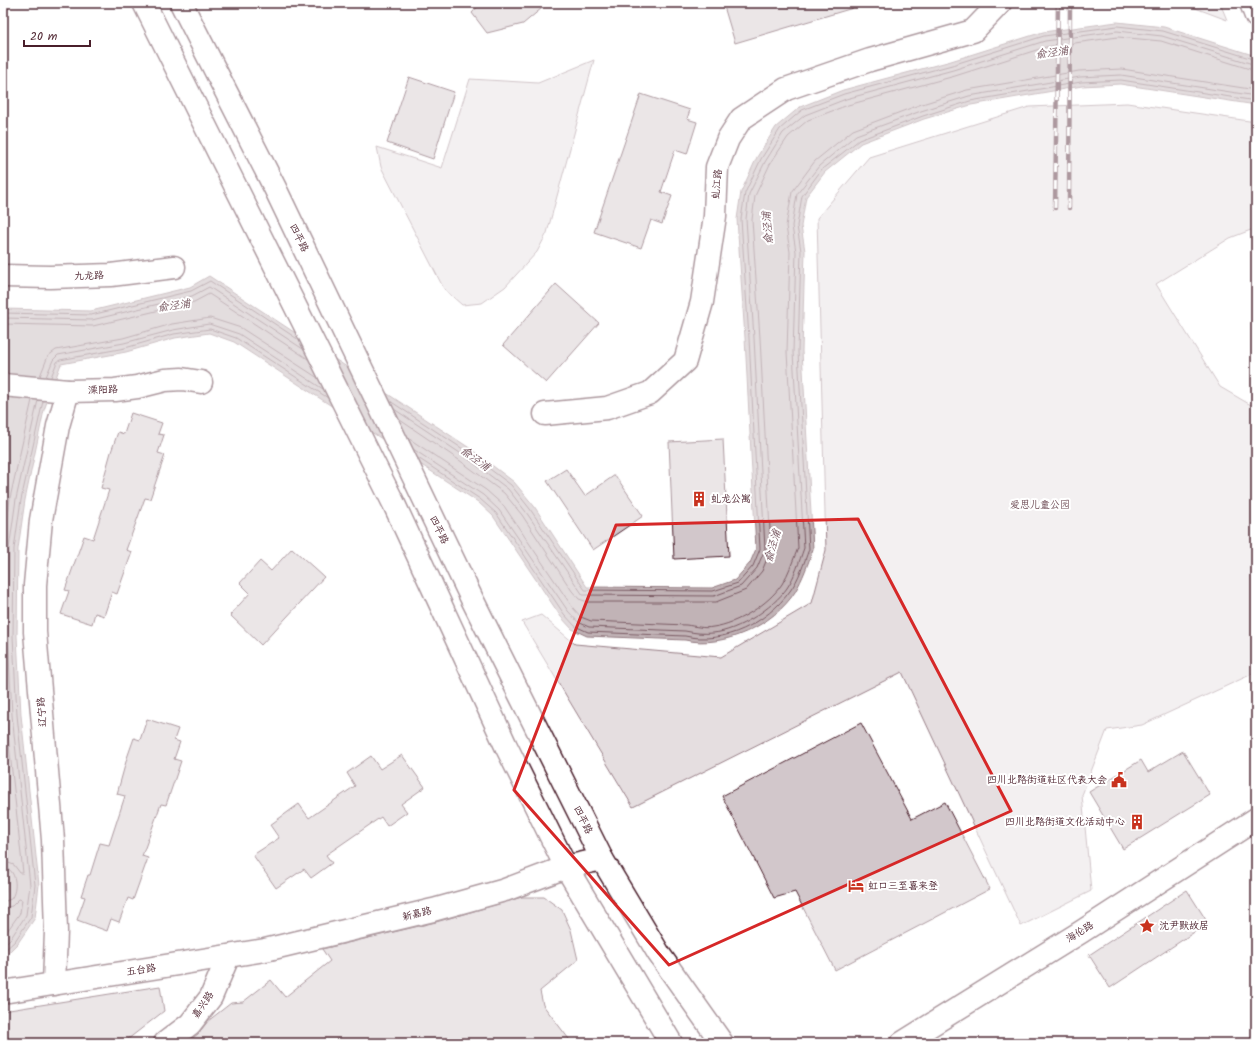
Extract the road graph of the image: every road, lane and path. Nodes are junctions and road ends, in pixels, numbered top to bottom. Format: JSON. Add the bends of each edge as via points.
{"nodes":[{"id":1,"x":144,"y":3,"type":"edge"},
{"id":2,"x":181,"y":3,"type":"edge"},
{"id":3,"x":1000,"y":3,"type":"edge"},
{"id":4,"x":1251,"y":3,"type":"edge"},
{"id":5,"x":1256,"y":16,"type":"edge"},
{"id":6,"x":174,"y":267,"type":"dead end"},
{"id":7,"x":3,"y":276,"type":"edge"},
{"id":8,"x":201,"y":382,"type":"dead end"},
{"id":9,"x":3,"y":385,"type":"edge"},
{"id":10,"x":60,"y":390,"type":"junction"},
{"id":11,"x":545,"y":414,"type":"dead end"},
{"id":12,"x":1256,"y":819,"type":"edge"},
{"id":13,"x":602,"y":859,"type":"junction"},
{"id":14,"x":566,"y":867,"type":"junction"},
{"id":15,"x":228,"y":957,"type":"junction"},
{"id":16,"x":54,"y":984,"type":"junction"},
{"id":17,"x":3,"y":992,"type":"edge"},
{"id":18,"x":165,"y":1043,"type":"edge"},
{"id":19,"x":671,"y":1043,"type":"edge"},
{"id":20,"x":722,"y":1043,"type":"edge"},
{"id":21,"x":902,"y":1043,"type":"edge"}],
"edges":[{"from":1,"to":14,"type":"street","via":[[394,504],[506,746]]},
{"from":2,"to":13,"type":"street","name":"四平路","via":[[275,188],[472,599]]},
{"from":3,"to":11,"type":"street","name":"虬江路","via":[[973,31],[870,60],[786,89],[741,119],[728,139],[717,167],[715,216],[702,302],[685,361],[650,393],[607,408]]},
{"from":4,"to":5,"type":"street"},
{"from":6,"to":7,"type":"street","name":"九龙路","via":[[104,276]]},
{"from":8,"to":10,"type":"street","name":"溧阳路","via":[[182,379],[115,390]]},
{"from":9,"to":10,"type":"street","name":"溧阳路"},
{"from":10,"to":16,"type":"street","name":"辽宁路","via":[[58,426],[41,520],[35,585],[35,632],[54,840]]},
{"from":12,"to":21,"type":"street","name":"海伦路"},
{"from":13,"to":14,"type":"street","name":"新嘉路"},
{"from":13,"to":20,"type":"street","name":"四平路","via":[[659,954]]},
{"from":14,"to":15,"type":"street","name":"新嘉路","via":[[505,890],[433,910]]},
{"from":14,"to":19,"type":"street"},
{"from":15,"to":16,"type":"street","name":"五台路"},
{"from":15,"to":18,"type":"street","name":"嘉兴路","via":[[211,996],[190,1024]]},
{"from":16,"to":17,"type":"street"}]}
